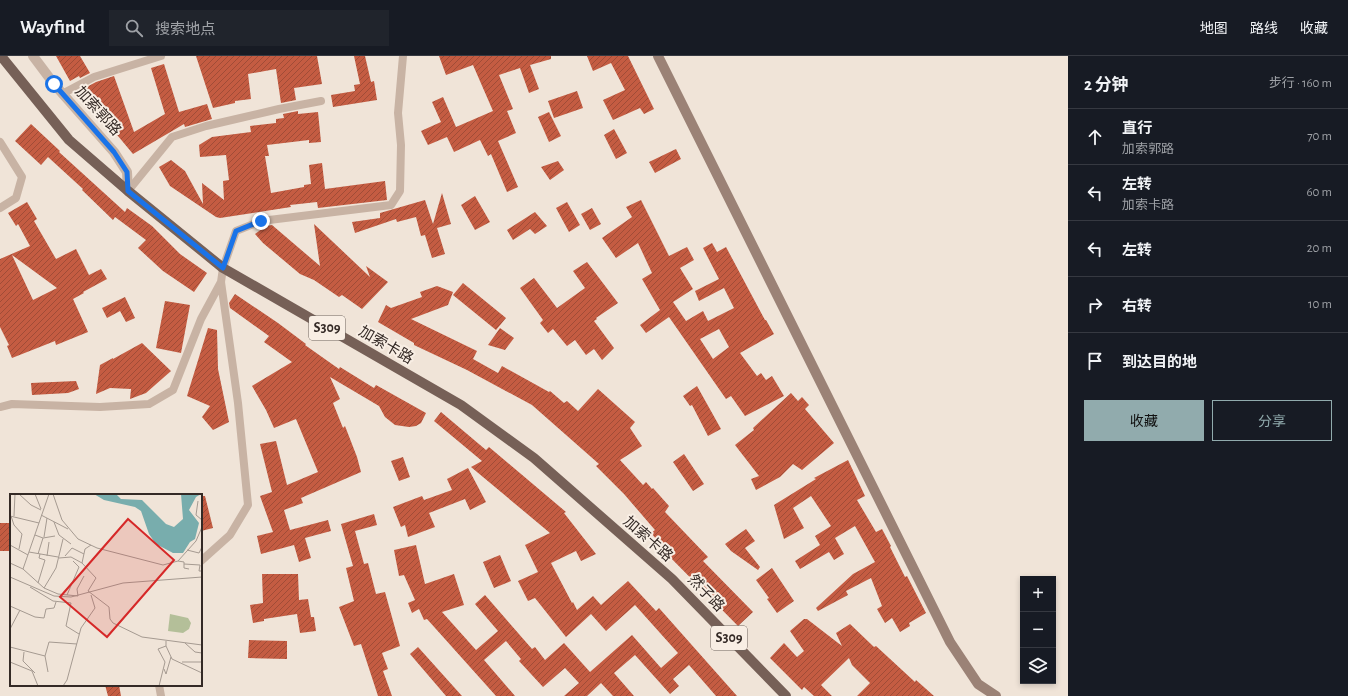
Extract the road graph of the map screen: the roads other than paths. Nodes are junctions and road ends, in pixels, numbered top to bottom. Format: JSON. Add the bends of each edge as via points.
{"nodes":[{"id":1,"x":1,"y":56,"type":"edge"},
{"id":2,"x":33,"y":56,"type":"edge"},
{"id":3,"x":161,"y":56,"type":"edge"},
{"id":4,"x":403,"y":56,"type":"edge"},
{"id":5,"x":658,"y":56,"type":"edge"},
{"id":6,"x":62,"y":94,"type":"junction"},
{"id":7,"x":321,"y":101,"type":"dead end"},
{"id":8,"x":0,"y":142,"type":"edge"},
{"id":9,"x":128,"y":191,"type":"junction"},
{"id":10,"x":0,"y":208,"type":"edge"},
{"id":11,"x":223,"y":268,"type":"junction"},
{"id":12,"x":221,"y":282,"type":"junction"},
{"id":13,"x":0,"y":406,"type":"edge"},
{"id":14,"x":202,"y":560,"type":"edge"},
{"id":15,"x":672,"y":579,"type":"joint"},
{"id":16,"x":159,"y":686,"type":"edge"},
{"id":17,"x":162,"y":696,"type":"edge"},
{"id":18,"x":786,"y":696,"type":"edge"},
{"id":19,"x":996,"y":696,"type":"edge"}],
"edges":[{"from":1,"to":9,"type":"main road","name":"加索卡路","number":"S309","via":[[69,140]]},
{"from":2,"to":6,"type":"street","name":"加索郭路"},
{"from":3,"to":6,"type":"lane","via":[[94,77]]},
{"from":4,"to":11,"type":"lane","via":[[398,113],[401,145],[400,191],[391,205],[261,221],[236,231]]},
{"from":5,"to":19,"type":"street","via":[[950,642],[978,684]]},
{"from":6,"to":9,"type":"street","name":"加索郭路","via":[[114,152],[127,172]]},
{"from":7,"to":9,"type":"lane","via":[[206,126],[172,137]]},
{"from":8,"to":10,"type":"lane","via":[[22,177],[16,198]]},
{"from":9,"to":11,"type":"main road","name":"加索卡路","number":"S309"},
{"from":11,"to":12,"type":"lane"},
{"from":11,"to":15,"type":"main road","name":"加索卡路","number":"S309","via":[[461,405],[534,458]]},
{"from":12,"to":13,"type":"lane","via":[[201,319],[173,390],[149,404],[100,408],[12,404]]},
{"from":12,"to":14,"type":"lane","via":[[238,403],[248,505],[230,535]]},
{"from":15,"to":18,"type":"main road","name":"然子路","number":"S309"},
{"from":16,"to":17,"type":"lane"}]}
